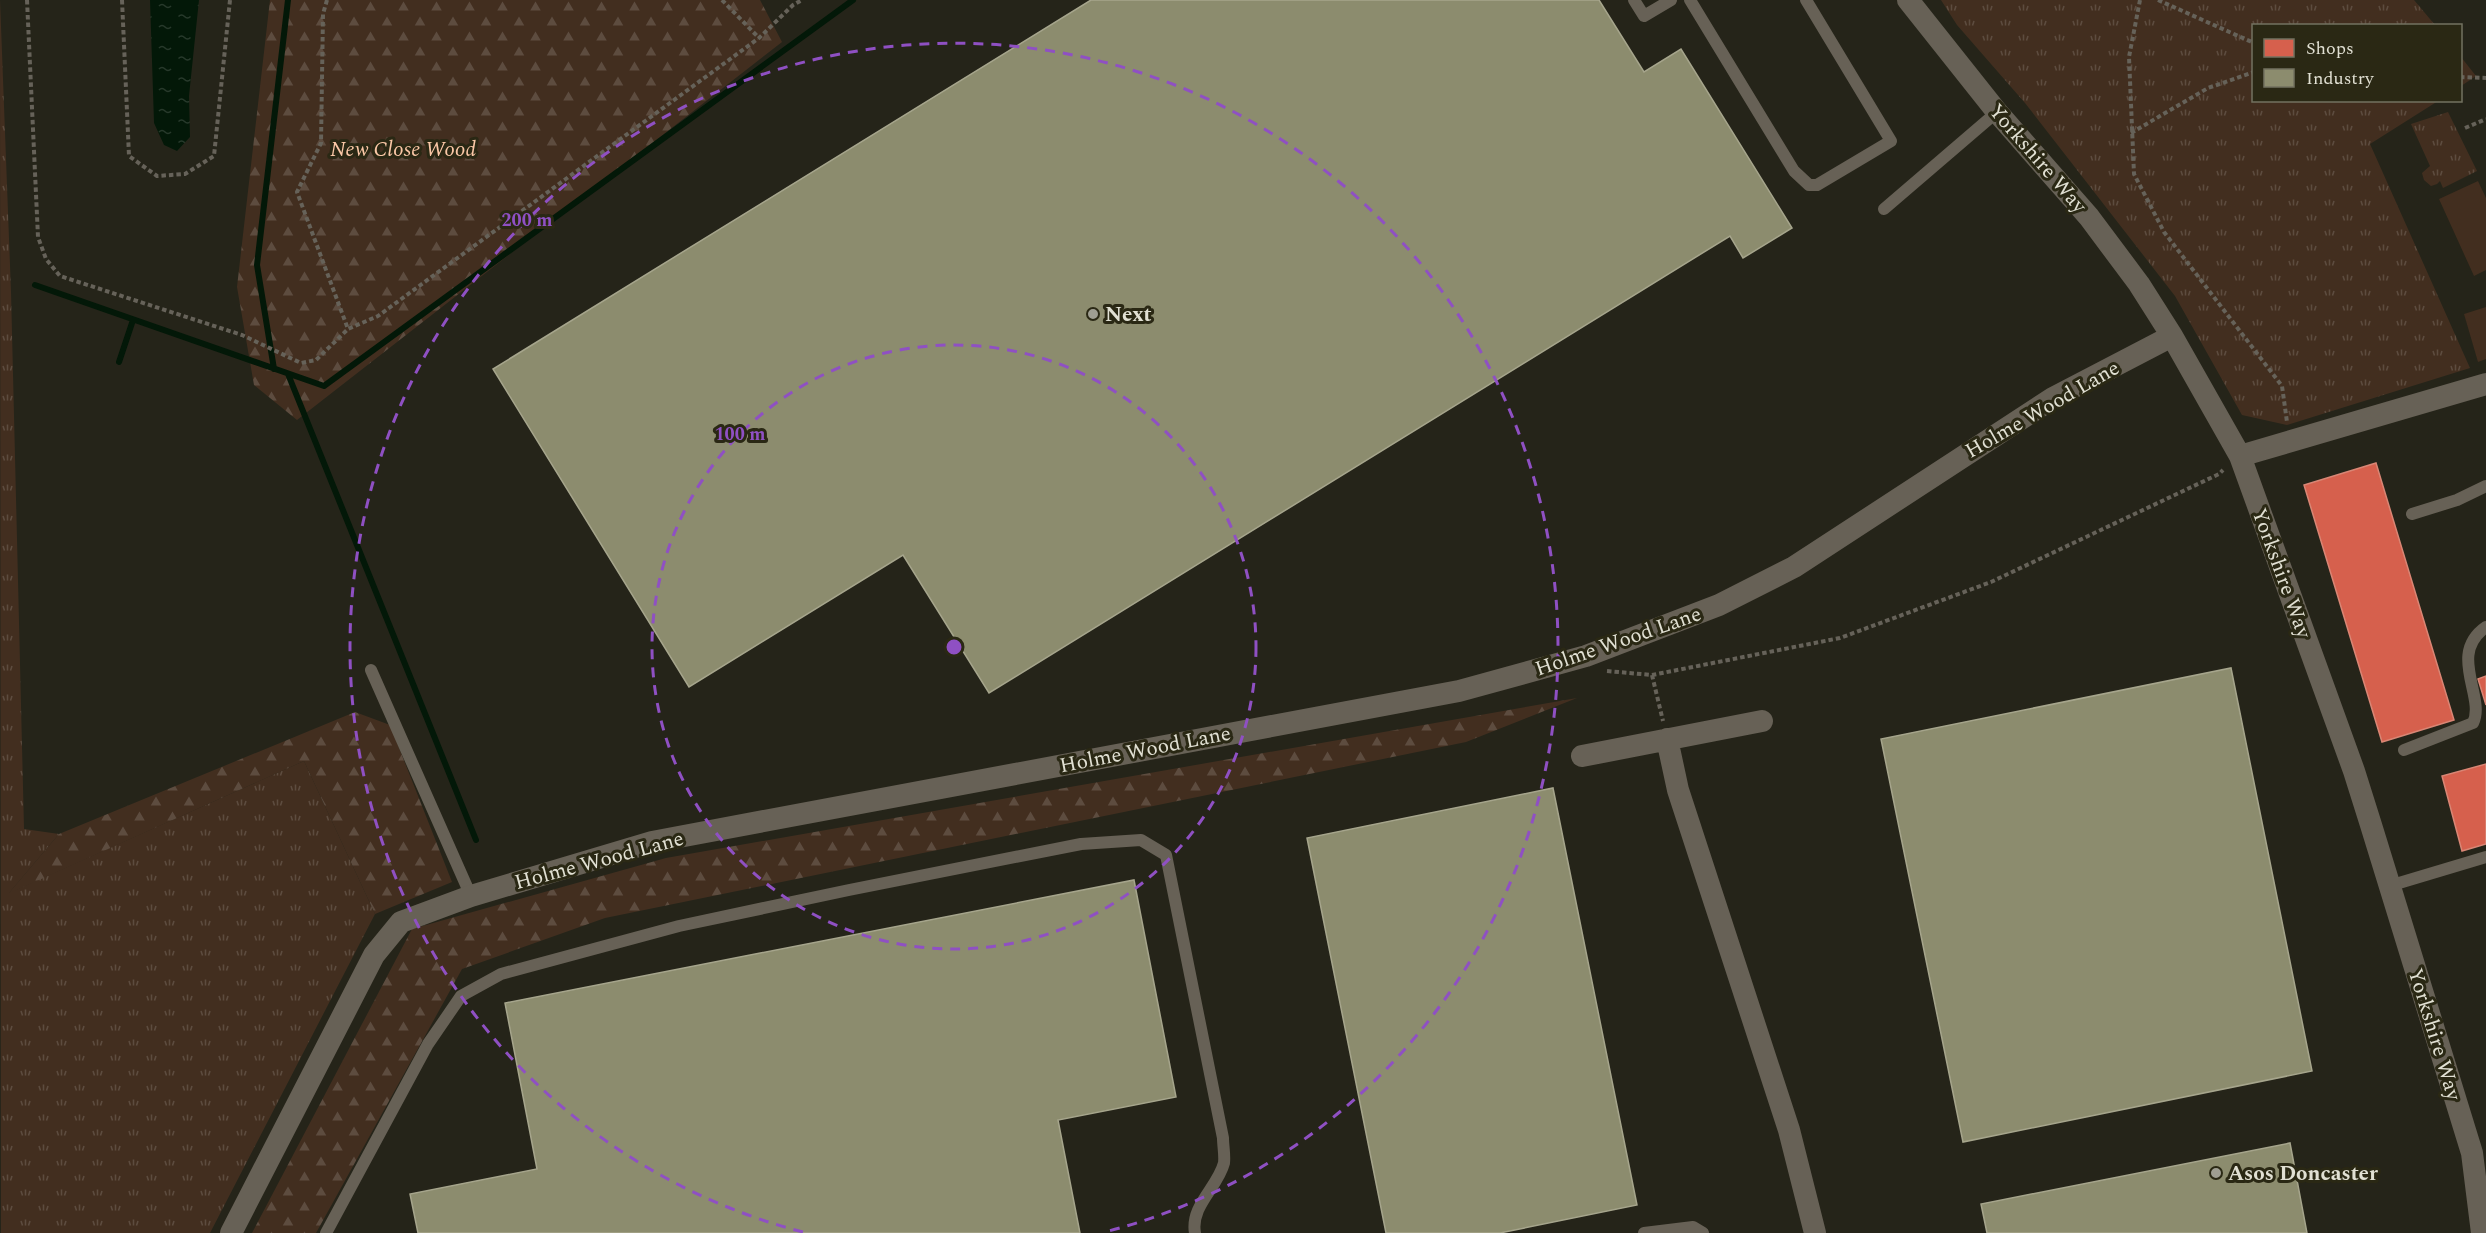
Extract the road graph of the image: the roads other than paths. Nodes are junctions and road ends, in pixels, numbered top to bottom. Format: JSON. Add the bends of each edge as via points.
{"nodes":[{"id":1,"x":1634,"y":0,"type":"edge"},
{"id":2,"x":1671,"y":0,"type":"edge"},
{"id":3,"x":1690,"y":0,"type":"edge"},
{"id":4,"x":1806,"y":0,"type":"edge"},
{"id":5,"x":1908,"y":0,"type":"edge"},
{"id":6,"x":1997,"y":112,"type":"junction"},
{"id":7,"x":1884,"y":209,"type":"dead end"},
{"id":8,"x":2172,"y":336,"type":"junction"},
{"id":9,"x":2486,"y":384,"type":"edge"},
{"id":10,"x":2240,"y":456,"type":"junction"},
{"id":11,"x":2486,"y":486,"type":"edge"},
{"id":12,"x":2412,"y":514,"type":"dead end"},
{"id":13,"x":2486,"y":627,"type":"edge"},
{"id":14,"x":371,"y":670,"type":"dead end"},
{"id":15,"x":1762,"y":721,"type":"dead end"},
{"id":16,"x":1667,"y":739,"type":"junction"},
{"id":17,"x":2404,"y":750,"type":"dead end"},
{"id":18,"x":1582,"y":756,"type":"dead end"},
{"id":19,"x":2486,"y":857,"type":"edge"},
{"id":20,"x":2390,"y":886,"type":"junction"},
{"id":21,"x":471,"y":896,"type":"junction"},
{"id":22,"x":2479,"y":1152,"type":"edge"},
{"id":23,"x":231,"y":1233,"type":"edge"},
{"id":24,"x":326,"y":1233,"type":"edge"},
{"id":25,"x":1195,"y":1233,"type":"edge"},
{"id":26,"x":1644,"y":1233,"type":"edge"},
{"id":27,"x":1703,"y":1233,"type":"edge"},
{"id":28,"x":1815,"y":1233,"type":"edge"},
{"id":29,"x":2482,"y":1233,"type":"edge"}],
"edges":[{"from":1,"to":2,"type":"lane","via":[[1644,16]]},
{"from":3,"to":4,"type":"lane","via":[[1794,171],[1809,185],[1818,185],[1891,141]]},
{"from":5,"to":6,"type":"street","name":"Yorkshire Way"},
{"from":6,"to":7,"type":"lane"},
{"from":6,"to":8,"type":"street","name":"Yorkshire Way","via":[[2089,217]]},
{"from":8,"to":10,"type":"street","name":"Yorkshire Way"},
{"from":8,"to":21,"type":"street","name":"Holme Wood Lane","via":[[2053,398],[1794,567],[1719,605],[1586,656],[1459,691],[652,842]]},
{"from":9,"to":10,"type":"street"},
{"from":10,"to":20,"type":"street","name":"Yorkshire Way","via":[[2354,771]]},
{"from":11,"to":12,"type":"lane"},
{"from":13,"to":17,"type":"lane","via":[[2477,634],[2469,656],[2477,710],[2473,723]]},
{"from":14,"to":21,"type":"lane"},
{"from":15,"to":16,"type":"street"},
{"from":16,"to":18,"type":"street"},
{"from":16,"to":28,"type":"street","via":[[1678,790],[1790,1130]]},
{"from":19,"to":20,"type":"lane"},
{"from":20,"to":22,"type":"street","name":"Yorkshire Way"},
{"from":21,"to":23,"type":"street","name":"Holme Wood Lane","via":[[401,922],[374,955]]},
{"from":22,"to":29,"type":"street","name":"Yorkshire Way"},
{"from":24,"to":25,"type":"lane","via":[[428,1044],[461,996],[501,974],[679,926],[849,890],[1081,844],[1141,840],[1166,855],[1223,1138],[1224,1162],[1203,1198]]},
{"from":26,"to":27,"type":"lane","via":[[1693,1227]]}]}
